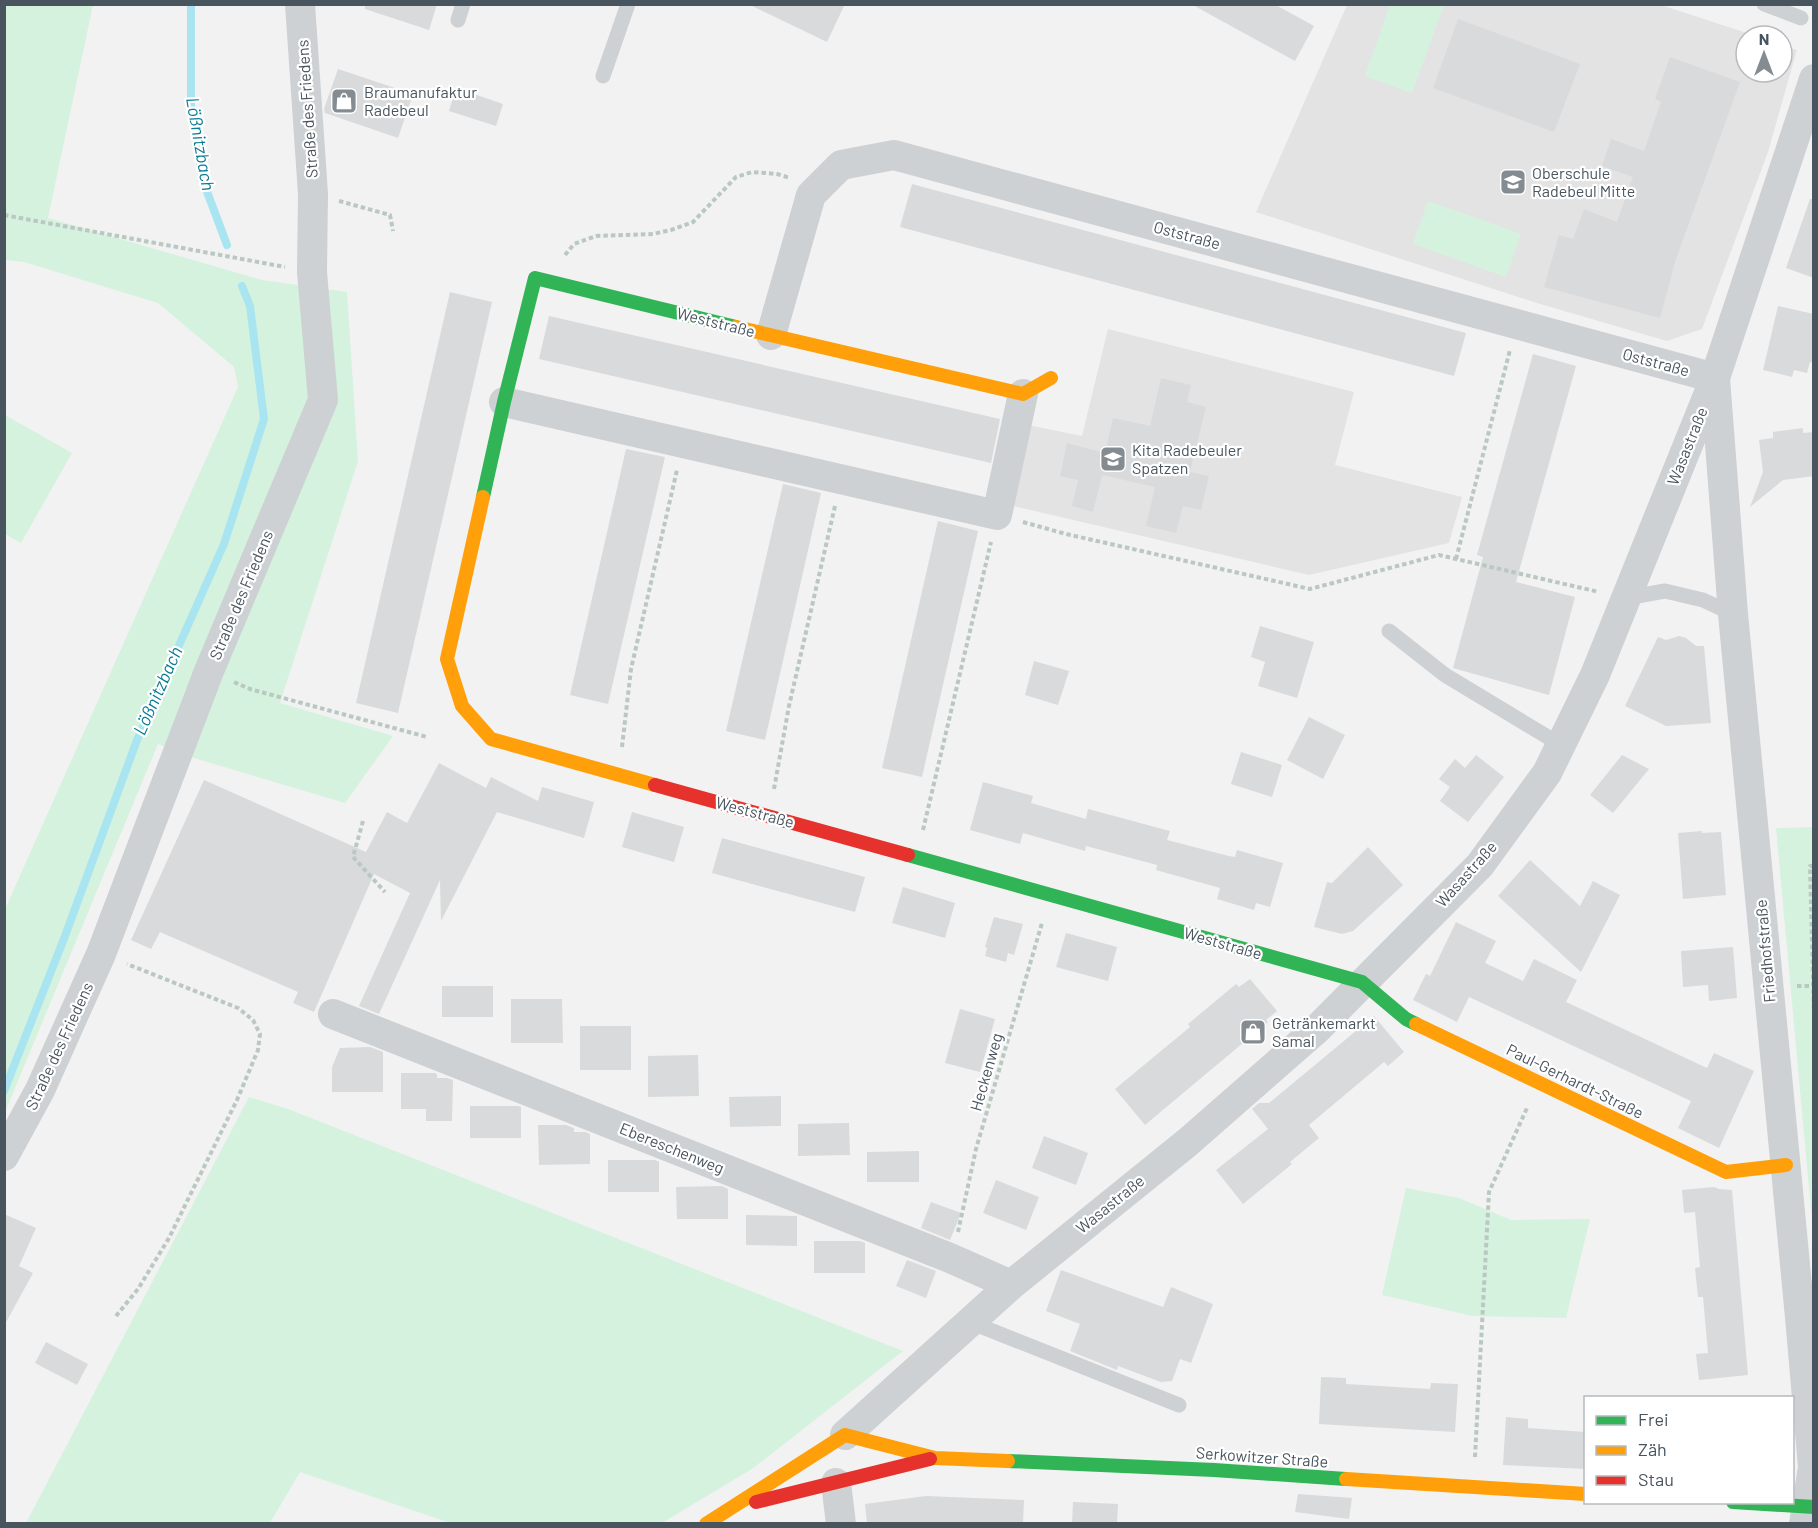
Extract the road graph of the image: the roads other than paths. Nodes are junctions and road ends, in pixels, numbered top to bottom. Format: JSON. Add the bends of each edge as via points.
{"nodes":[{"id":1,"x":300,"y":4,"type":"edge"},
{"id":2,"x":463,"y":4,"type":"edge"},
{"id":3,"x":628,"y":4,"type":"edge"},
{"id":4,"x":1764,"y":4,"type":"edge"},
{"id":5,"x":1801,"y":18,"type":"dead end"},
{"id":6,"x":458,"y":20,"type":"dead end"},
{"id":7,"x":603,"y":76,"type":"dead end"},
{"id":8,"x":1814,"y":79,"type":"edge"},
{"id":9,"x":771,"y":335,"type":"junction"},
{"id":10,"x":1052,"y":378,"type":"dead end"},
{"id":11,"x":1714,"y":378,"type":"junction"},
{"id":12,"x":1023,"y":394,"type":"junction"},
{"id":13,"x":504,"y":402,"type":"junction"},
{"id":14,"x":1626,"y":598,"type":"junction"},
{"id":15,"x":1733,"y":614,"type":"junction"},
{"id":16,"x":1389,"y":631,"type":"dead end"},
{"id":17,"x":1561,"y":745,"type":"junction"},
{"id":18,"x":1362,"y":982,"type":"junction"},
{"id":19,"x":333,"y":1014,"type":"dead end"},
{"id":20,"x":4,"y":1156,"type":"edge"},
{"id":21,"x":1786,"y":1165,"type":"junction"},
{"id":22,"x":1011,"y":1285,"type":"junction"},
{"id":23,"x":970,"y":1322,"type":"junction"},
{"id":24,"x":1179,"y":1405,"type":"dead end"},
{"id":25,"x":845,"y":1435,"type":"junction"},
{"id":26,"x":935,"y":1458,"type":"junction"},
{"id":27,"x":836,"y":1483,"type":"junction"},
{"id":28,"x":1584,"y":1494,"type":"edge"},
{"id":29,"x":1741,"y":1504,"type":"edge"},
{"id":30,"x":731,"y":1508,"type":"junction"},
{"id":31,"x":1808,"y":1512,"type":"edge"},
{"id":32,"x":706,"y":1524,"type":"edge"},
{"id":33,"x":841,"y":1524,"type":"edge"}],
"edges":[{"from":1,"to":20,"type":"street","name":"Straße des Friedens","via":[[313,194],[312,272],[323,400],[209,671],[101,954],[40,1090]]},
{"from":2,"to":6,"type":"lane"},
{"from":3,"to":7,"type":"lane"},
{"from":4,"to":5,"type":"lane"},
{"from":8,"to":11,"type":"street","name":"Wasastraße"},
{"from":9,"to":11,"type":"street","name":"Oststraße","via":[[812,195],[841,165],[894,154]]},
{"from":9,"to":12,"type":"street","name":"Weststraße"},
{"from":9,"to":13,"type":"street","name":"Weststraße","via":[[535,278]]},
{"from":10,"to":12,"type":"street"},
{"from":11,"to":14,"type":"street","name":"Wasastraße"},
{"from":11,"to":15,"type":"street","name":"Friedhofstraße"},
{"from":12,"to":13,"type":"street","via":[[997,515]]},
{"from":13,"to":18,"type":"street","name":"Weststraße","via":[[447,659],[462,706],[491,739]]},
{"from":14,"to":15,"type":"lane","via":[[1665,591],[1703,600]]},
{"from":14,"to":17,"type":"street","name":"Wasastraße"},
{"from":15,"to":21,"type":"street","name":"Friedhofstraße"},
{"from":16,"to":17,"type":"lane","via":[[1445,675]]},
{"from":17,"to":18,"type":"street","name":"Wasastraße","via":[[1547,773],[1480,865]]},
{"from":18,"to":21,"type":"street","name":"Paul-Gerhardt-Straße","via":[[1406,1018],[1726,1172]]},
{"from":18,"to":22,"type":"street","name":"Wasastraße","via":[[1317,1029],[1196,1134]]},
{"from":19,"to":22,"type":"street","name":"Ebereschenweg"},
{"from":21,"to":31,"type":"street","name":"Friedhofstraße","via":[[1813,1467]]},
{"from":22,"to":23,"type":"street","name":"Wasastraße"},
{"from":23,"to":24,"type":"lane"},
{"from":23,"to":25,"type":"street","name":"Wasastraße"},
{"from":25,"to":26,"type":"street","name":"Serkowitzer Straße"},
{"from":25,"to":30,"type":"street","name":"Serkowitzer Straße"},
{"from":26,"to":27,"type":"street","name":"Serkowitzer Straße"},
{"from":26,"to":28,"type":"street","name":"Serkowitzer Straße","via":[[1214,1470]]},
{"from":27,"to":30,"type":"street","name":"Serkowitzer Straße"},
{"from":27,"to":33,"type":"street"},
{"from":29,"to":31,"type":"street"},
{"from":30,"to":32,"type":"street","name":"Serkowitzer Straße"}]}
